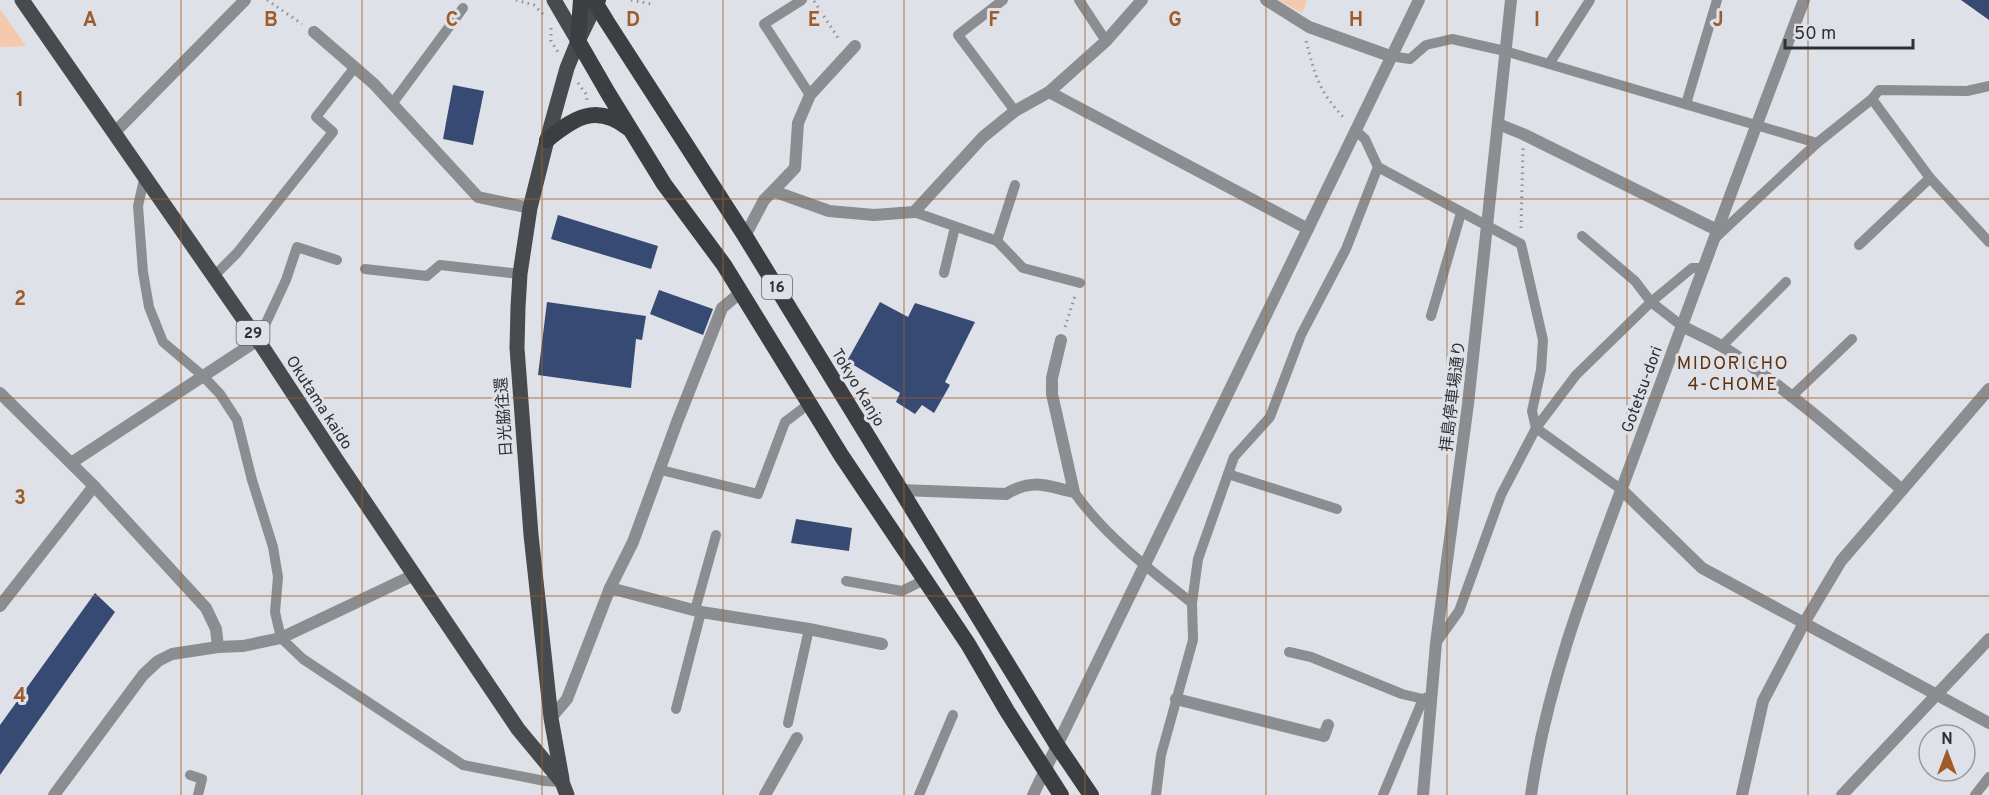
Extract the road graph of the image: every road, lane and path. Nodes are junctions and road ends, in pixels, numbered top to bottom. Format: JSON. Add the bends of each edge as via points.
{"nodes":[{"id":1,"x":22,"y":0,"type":"edge"},
{"id":2,"x":245,"y":0,"type":"edge"},
{"id":3,"x":267,"y":0,"type":"edge"},
{"id":4,"x":516,"y":0,"type":"edge"},
{"id":5,"x":554,"y":0,"type":"edge"},
{"id":6,"x":631,"y":0,"type":"edge"},
{"id":7,"x":778,"y":0,"type":"edge"},
{"id":8,"x":802,"y":0,"type":"edge"},
{"id":9,"x":813,"y":0,"type":"edge"},
{"id":10,"x":1003,"y":0,"type":"edge"},
{"id":11,"x":1078,"y":0,"type":"edge"},
{"id":12,"x":1142,"y":0,"type":"edge"},
{"id":13,"x":1266,"y":0,"type":"edge"},
{"id":14,"x":1419,"y":0,"type":"edge"},
{"id":15,"x":1511,"y":0,"type":"edge"},
{"id":16,"x":1590,"y":0,"type":"edge"},
{"id":17,"x":1717,"y":0,"type":"edge"},
{"id":18,"x":1804,"y":0,"type":"edge"},
{"id":19,"x":592,"y":1,"type":"edge"},
{"id":20,"x":651,"y":4,"type":"dead end"},
{"id":21,"x":463,"y":8,"type":"dead end"},
{"id":22,"x":784,"y":11,"type":"junction"},
{"id":23,"x":545,"y":16,"type":"dead end"},
{"id":24,"x":1300,"y":22,"type":"junction"},
{"id":25,"x":314,"y":32,"type":"joint"},
{"id":26,"x":578,"y":41,"type":"junction"},
{"id":27,"x":1106,"y":41,"type":"junction"},
{"id":28,"x":852,"y":50,"type":"joint"},
{"id":29,"x":1505,"y":51,"type":"junction"},
{"id":30,"x":1390,"y":56,"type":"junction"},
{"id":31,"x":1549,"y":64,"type":"junction"},
{"id":32,"x":355,"y":67,"type":"junction"},
{"id":33,"x":1989,"y":86,"type":"edge"},
{"id":34,"x":1049,"y":92,"type":"junction"},
{"id":35,"x":810,"y":95,"type":"junction"},
{"id":36,"x":1872,"y":99,"type":"junction"},
{"id":37,"x":392,"y":104,"type":"junction"},
{"id":38,"x":1686,"y":104,"type":"junction"},
{"id":39,"x":1015,"y":111,"type":"junction"},
{"id":40,"x":1498,"y":124,"type":"junction"},
{"id":41,"x":1756,"y":125,"type":"junction"},
{"id":42,"x":1355,"y":129,"type":"junction"},
{"id":43,"x":632,"y":130,"type":"junction"},
{"id":44,"x":115,"y":132,"type":"junction"},
{"id":45,"x":1523,"y":134,"type":"junction"},
{"id":46,"x":547,"y":140,"type":"junction"},
{"id":47,"x":1817,"y":143,"type":"junction"},
{"id":48,"x":1378,"y":167,"type":"junction"},
{"id":49,"x":145,"y":175,"type":"junction"},
{"id":50,"x":1930,"y":178,"type":"junction"},
{"id":51,"x":1015,"y":185,"type":"dead end"},
{"id":52,"x":773,"y":191,"type":"junction"},
{"id":53,"x":530,"y":208,"type":"junction"},
{"id":54,"x":914,"y":212,"type":"junction"},
{"id":55,"x":1461,"y":213,"type":"junction"},
{"id":56,"x":1488,"y":226,"type":"junction"},
{"id":57,"x":955,"y":227,"type":"junction"},
{"id":58,"x":1308,"y":230,"type":"junction"},
{"id":59,"x":1715,"y":235,"type":"junction"},
{"id":60,"x":745,"y":236,"type":"junction"},
{"id":61,"x":1582,"y":236,"type":"dead end"},
{"id":62,"x":1987,"y":237,"type":"edge"},
{"id":63,"x":997,"y":241,"type":"junction"},
{"id":64,"x":1521,"y":244,"type":"junction"},
{"id":65,"x":1858,"y":245,"type":"dead end"},
{"id":66,"x":337,"y":260,"type":"dead end"},
{"id":67,"x":1703,"y":268,"type":"junction"},
{"id":68,"x":365,"y":269,"type":"dead end"},
{"id":69,"x":944,"y":273,"type":"dead end"},
{"id":70,"x":520,"y":274,"type":"junction"},
{"id":71,"x":213,"y":277,"type":"junction"},
{"id":72,"x":1785,"y":282,"type":"dead end"},
{"id":73,"x":1080,"y":283,"type":"joint"},
{"id":74,"x":741,"y":292,"type":"junction"},
{"id":75,"x":1651,"y":302,"type":"junction"},
{"id":76,"x":1431,"y":316,"type":"dead end"},
{"id":77,"x":1682,"y":326,"type":"junction"},
{"id":78,"x":1852,"y":339,"type":"dead end"},
{"id":79,"x":258,"y":340,"type":"junction"},
{"id":80,"x":1061,"y":340,"type":"joint"},
{"id":81,"x":1722,"y":346,"type":"junction"},
{"id":82,"x":203,"y":376,"type":"junction"},
{"id":83,"x":1989,"y":389,"type":"edge"},
{"id":84,"x":0,"y":393,"type":"edge"},
{"id":85,"x":1791,"y":397,"type":"junction"},
{"id":86,"x":810,"y":403,"type":"junction"},
{"id":87,"x":1536,"y":428,"type":"junction"},
{"id":88,"x":71,"y":463,"type":"junction"},
{"id":89,"x":661,"y":470,"type":"junction"},
{"id":90,"x":1228,"y":474,"type":"junction"},
{"id":91,"x":94,"y":486,"type":"junction"},
{"id":92,"x":901,"y":490,"type":"junction"},
{"id":93,"x":1622,"y":490,"type":"junction"},
{"id":94,"x":1902,"y":490,"type":"junction"},
{"id":95,"x":1074,"y":492,"type":"junction"},
{"id":96,"x":1337,"y":508,"type":"dead end"},
{"id":97,"x":716,"y":535,"type":"dead end"},
{"id":98,"x":1146,"y":566,"type":"junction"},
{"id":99,"x":414,"y":575,"type":"junction"},
{"id":100,"x":926,"y":579,"type":"junction"},
{"id":101,"x":846,"y":581,"type":"dead end"},
{"id":102,"x":610,"y":588,"type":"junction"},
{"id":103,"x":1192,"y":603,"type":"junction"},
{"id":104,"x":0,"y":606,"type":"edge"},
{"id":105,"x":698,"y":611,"type":"junction"},
{"id":106,"x":1804,"y":623,"type":"junction"},
{"id":107,"x":809,"y":629,"type":"junction"},
{"id":108,"x":281,"y":638,"type":"junction"},
{"id":109,"x":1989,"y":639,"type":"edge"},
{"id":110,"x":1436,"y":643,"type":"junction"},
{"id":111,"x":882,"y":644,"type":"dead end"},
{"id":112,"x":218,"y":647,"type":"junction"},
{"id":113,"x":1289,"y":652,"type":"dead end"},
{"id":114,"x":1936,"y":695,"type":"junction"},
{"id":115,"x":1427,"y":697,"type":"junction"},
{"id":116,"x":1176,"y":699,"type":"junction"},
{"id":117,"x":676,"y":709,"type":"dead end"},
{"id":118,"x":953,"y":715,"type":"dead end"},
{"id":119,"x":551,"y":718,"type":"junction"},
{"id":120,"x":788,"y":723,"type":"dead end"},
{"id":121,"x":1989,"y":723,"type":"edge"},
{"id":122,"x":1328,"y":725,"type":"dead end"},
{"id":123,"x":797,"y":738,"type":"dead end"},
{"id":124,"x":1057,"y":745,"type":"junction"},
{"id":125,"x":1045,"y":771,"type":"junction"},
{"id":126,"x":189,"y":775,"type":"dead end"},
{"id":127,"x":1989,"y":777,"type":"edge"},
{"id":128,"x":562,"y":791,"type":"edge"},
{"id":129,"x":54,"y":795,"type":"edge"},
{"id":130,"x":198,"y":795,"type":"edge"},
{"id":131,"x":765,"y":795,"type":"edge"},
{"id":132,"x":919,"y":795,"type":"edge"},
{"id":133,"x":1033,"y":795,"type":"edge"},
{"id":134,"x":1061,"y":795,"type":"edge"},
{"id":135,"x":1091,"y":795,"type":"edge"},
{"id":136,"x":1156,"y":795,"type":"edge"},
{"id":137,"x":1383,"y":795,"type":"edge"},
{"id":138,"x":1423,"y":795,"type":"edge"},
{"id":139,"x":1531,"y":795,"type":"edge"},
{"id":140,"x":1742,"y":795,"type":"edge"},
{"id":141,"x":1842,"y":795,"type":"edge"},
{"id":142,"x":1976,"y":795,"type":"edge"}],
"edges":[{"from":1,"to":44,"type":"main road","name":"Okutama kaido","number":"29"},
{"from":2,"to":44,"type":"street"},
{"from":3,"to":25,"type":"path"},
{"from":4,"to":23,"type":"path","via":[[534,5]]},
{"from":5,"to":26,"type":"main road"},
{"from":6,"to":20,"type":"path"},
{"from":7,"to":22,"type":"lane"},
{"from":8,"to":22,"type":"lane"},
{"from":9,"to":28,"type":"path"},
{"from":10,"to":39,"type":"lane","via":[[958,35]]},
{"from":11,"to":27,"type":"lane"},
{"from":12,"to":27,"type":"street"},
{"from":13,"to":24,"type":"street"},
{"from":14,"to":30,"type":"street"},
{"from":15,"to":29,"type":"street","name":"拝島停車場通り"},
{"from":16,"to":31,"type":"lane"},
{"from":17,"to":38,"type":"lane"},
{"from":18,"to":41,"type":"street","name":"Gotetsu-dori"},
{"from":19,"to":26,"type":"highway","name":"Tokyo Kanjo","number":"16"},
{"from":19,"to":60,"type":"highway","name":"Tokyo Kanjo","number":"16"},
{"from":21,"to":37,"type":"lane"},
{"from":22,"to":35,"type":"lane","via":[[764,24]]},
{"from":24,"to":30,"type":"street"},
{"from":24,"to":42,"type":"path","via":[[1317,82],[1327,100]]},
{"from":25,"to":32,"type":"street"},
{"from":26,"to":43,"type":"highway","number":"16"},
{"from":26,"to":46,"type":"main road","name":"日光脇往還"},
{"from":27,"to":34,"type":"street"},
{"from":28,"to":35,"type":"street"},
{"from":29,"to":30,"type":"lane","via":[[1452,39],[1426,45],[1410,59]]},
{"from":29,"to":31,"type":"lane"},
{"from":29,"to":40,"type":"street","name":"拝島停車場通り"},
{"from":30,"to":42,"type":"street"},
{"from":31,"to":38,"type":"lane"},
{"from":32,"to":37,"type":"street"},
{"from":32,"to":71,"type":"lane","via":[[316,117],[333,132],[237,253]]},
{"from":33,"to":36,"type":"lane","via":[[1967,91],[1879,90]]},
{"from":34,"to":39,"type":"street"},
{"from":34,"to":58,"type":"street"},
{"from":35,"to":52,"type":"street","via":[[798,123],[795,168]]},
{"from":36,"to":47,"type":"lane"},
{"from":36,"to":50,"type":"lane"},
{"from":37,"to":53,"type":"street","via":[[478,197]]},
{"from":38,"to":41,"type":"lane"},
{"from":39,"to":54,"type":"street","via":[[982,137]]},
{"from":40,"to":45,"type":"street"},
{"from":40,"to":56,"type":"street","name":"拝島停車場通り"},
{"from":41,"to":47,"type":"lane"},
{"from":41,"to":59,"type":"street","name":"Gotetsu-dori"},
{"from":42,"to":48,"type":"lane","via":[[1365,139]]},
{"from":42,"to":58,"type":"street"},
{"from":43,"to":46,"type":"highway","via":[[608,116],[590,115]]},
{"from":43,"to":74,"type":"highway","number":"16","via":[[664,184]]},
{"from":44,"to":49,"type":"main road","name":"Okutama kaido","number":"29"},
{"from":45,"to":59,"type":"street"},
{"from":45,"to":64,"type":"path"},
{"from":46,"to":53,"type":"main road","name":"日光脇往還"},
{"from":47,"to":59,"type":"lane"},
{"from":48,"to":55,"type":"lane"},
{"from":48,"to":90,"type":"lane","via":[[1346,249],[1301,335],[1270,417],[1234,457]]},
{"from":49,"to":71,"type":"main road","name":"Okutama kaido","number":"29"},
{"from":49,"to":82,"type":"lane","via":[[138,206],[142,272],[149,308],[163,342]]},
{"from":50,"to":62,"type":"lane"},
{"from":50,"to":65,"type":"lane"},
{"from":51,"to":63,"type":"lane"},
{"from":52,"to":54,"type":"street","via":[[829,211],[874,215]]},
{"from":52,"to":60,"type":"street"},
{"from":53,"to":70,"type":"main road","name":"日光脇往還"},
{"from":54,"to":57,"type":"lane"},
{"from":55,"to":56,"type":"lane"},
{"from":55,"to":76,"type":"lane"},
{"from":56,"to":64,"type":"lane"},
{"from":56,"to":110,"type":"street","name":"拝島停車場通り"},
{"from":57,"to":63,"type":"lane"},
{"from":57,"to":69,"type":"lane"},
{"from":58,"to":98,"type":"street"},
{"from":59,"to":67,"type":"street","name":"Gotetsu-dori"},
{"from":60,"to":92,"type":"highway","name":"Tokyo Kanjo","number":"16"},
{"from":61,"to":75,"type":"lane","via":[[1635,281]]},
{"from":63,"to":73,"type":"lane","via":[[1023,268]]},
{"from":64,"to":87,"type":"lane","via":[[1544,340],[1532,411]]},
{"from":66,"to":79,"type":"lane","via":[[297,247]]},
{"from":67,"to":75,"type":"lane","via":[[1692,268]]},
{"from":67,"to":77,"type":"street","name":"Gotetsu-dori"},
{"from":68,"to":70,"type":"lane","via":[[426,276],[440,265]]},
{"from":70,"to":119,"type":"main road","name":"日光脇往還","via":[[517,348],[522,436]]},
{"from":71,"to":79,"type":"main road","name":"Okutama kaido","number":"29"},
{"from":72,"to":81,"type":"lane"},
{"from":73,"to":80,"type":"path"},
{"from":74,"to":86,"type":"highway","number":"16"},
{"from":74,"to":89,"type":"street","via":[[722,308]]},
{"from":75,"to":77,"type":"lane"},
{"from":75,"to":87,"type":"lane","via":[[1576,375]]},
{"from":77,"to":81,"type":"street"},
{"from":77,"to":93,"type":"street","name":"Gotetsu-dori"},
{"from":78,"to":85,"type":"lane"},
{"from":79,"to":82,"type":"street"},
{"from":79,"to":99,"type":"main road","name":"Okutama kaido","number":"29"},
{"from":80,"to":95,"type":"street","via":[[1052,394]]},
{"from":81,"to":85,"type":"street"},
{"from":82,"to":88,"type":"street"},
{"from":82,"to":108,"type":"lane","via":[[237,420],[273,547],[278,578],[275,612]]},
{"from":83,"to":94,"type":"street"},
{"from":84,"to":88,"type":"street"},
{"from":85,"to":94,"type":"street"},
{"from":86,"to":89,"type":"lane","via":[[785,422],[758,494]]},
{"from":86,"to":100,"type":"highway","number":"16"},
{"from":87,"to":93,"type":"lane"},
{"from":87,"to":110,"type":"lane","via":[[1501,495],[1459,611]]},
{"from":88,"to":91,"type":"street"},
{"from":89,"to":102,"type":"street"},
{"from":90,"to":96,"type":"lane"},
{"from":90,"to":103,"type":"lane","via":[[1198,559]]},
{"from":91,"to":104,"type":"street"},
{"from":91,"to":112,"type":"street","via":[[206,608],[216,629]]},
{"from":92,"to":95,"type":"street","via":[[1006,494],[1035,483]]},
{"from":92,"to":124,"type":"highway","name":"Tokyo Kanjo","number":"16"},
{"from":93,"to":106,"type":"street","via":[[1702,568]]},
{"from":93,"to":139,"type":"street","name":"Gotetsu-dori","via":[[1558,675],[1537,751]]},
{"from":94,"to":106,"type":"street","via":[[1841,561]]},
{"from":95,"to":98,"type":"lane","via":[[1089,513]]},
{"from":97,"to":105,"type":"lane"},
{"from":98,"to":103,"type":"lane"},
{"from":98,"to":124,"type":"street"},
{"from":99,"to":108,"type":"street"},
{"from":99,"to":128,"type":"main road","name":"Okutama kaido","number":"29"},
{"from":100,"to":101,"type":"lane","via":[[902,591]]},
{"from":100,"to":125,"type":"highway","number":"16"},
{"from":102,"to":105,"type":"street"},
{"from":102,"to":119,"type":"street","via":[[567,699]]},
{"from":103,"to":116,"type":"lane","via":[[1193,640]]},
{"from":105,"to":107,"type":"street"},
{"from":105,"to":117,"type":"lane"},
{"from":106,"to":114,"type":"street"},
{"from":106,"to":140,"type":"street","via":[[1763,701]]},
{"from":107,"to":111,"type":"street"},
{"from":107,"to":120,"type":"lane"},
{"from":108,"to":112,"type":"street"},
{"from":108,"to":128,"type":"lane","via":[[303,659],[463,765],[545,781]]},
{"from":109,"to":114,"type":"street"},
{"from":110,"to":115,"type":"street","name":"拝島停車場通り"},
{"from":112,"to":129,"type":"street","via":[[172,654],[142,675]]},
{"from":113,"to":115,"type":"lane","via":[[1402,694]]},
{"from":114,"to":121,"type":"street"},
{"from":114,"to":141,"type":"street"},
{"from":115,"to":137,"type":"lane"},
{"from":115,"to":138,"type":"street","name":"拝島停車場通り"},
{"from":116,"to":122,"type":"street","via":[[1324,736]]},
{"from":116,"to":136,"type":"lane","via":[[1161,755]]},
{"from":118,"to":132,"type":"lane"},
{"from":119,"to":128,"type":"main road","name":"日光脇往還"},
{"from":123,"to":131,"type":"street"},
{"from":124,"to":125,"type":"street"},
{"from":124,"to":135,"type":"highway","name":"Tokyo Kanjo","number":"16"},
{"from":125,"to":133,"type":"street"},
{"from":125,"to":134,"type":"highway","number":"16"},
{"from":126,"to":130,"type":"lane","via":[[202,778]]},
{"from":127,"to":142,"type":"lane"}]}
